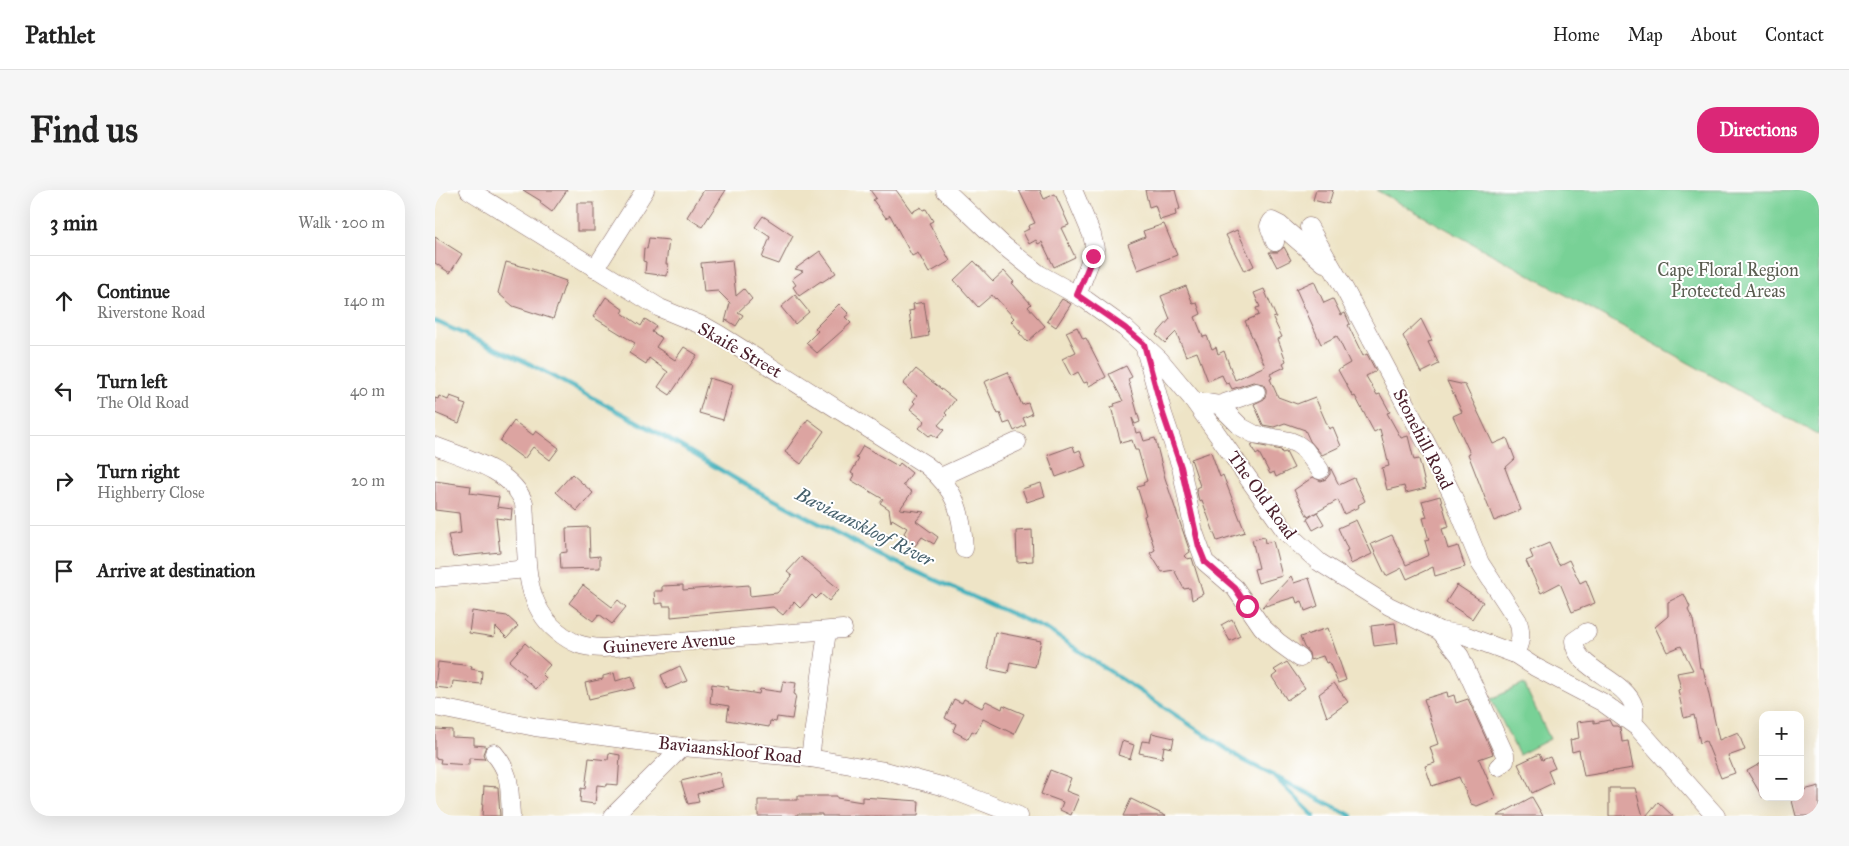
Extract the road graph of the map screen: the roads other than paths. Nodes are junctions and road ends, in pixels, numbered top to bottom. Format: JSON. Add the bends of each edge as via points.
{"nodes":[{"id":1,"x":469,"y":190,"type":"edge"},
{"id":2,"x":645,"y":190,"type":"edge"},
{"id":3,"x":945,"y":190,"type":"edge"},
{"id":4,"x":1073,"y":190,"type":"edge"},
{"id":5,"x":1309,"y":227,"type":"dead end"},
{"id":6,"x":1275,"y":242,"type":"dead end"},
{"id":7,"x":595,"y":269,"type":"junction"},
{"id":8,"x":1334,"y":272,"type":"junction"},
{"id":9,"x":1077,"y":295,"type":"junction"},
{"id":10,"x":1144,"y":344,"type":"junction"},
{"id":11,"x":1256,"y":392,"type":"dead end"},
{"id":12,"x":1194,"y":401,"type":"junction"},
{"id":13,"x":1219,"y":405,"type":"junction"},
{"id":14,"x":1017,"y":442,"type":"dead end"},
{"id":15,"x":435,"y":446,"type":"edge"},
{"id":16,"x":1320,"y":470,"type":"dead end"},
{"id":17,"x":941,"y":477,"type":"junction"},
{"id":18,"x":964,"y":549,"type":"dead end"},
{"id":19,"x":527,"y":568,"type":"junction"},
{"id":20,"x":435,"y":578,"type":"edge"},
{"id":21,"x":1440,"y":631,"type":"junction"},
{"id":22,"x":1587,"y":632,"type":"dead end"},
{"id":23,"x":1515,"y":654,"type":"junction"},
{"id":24,"x":1300,"y":658,"type":"dead end"},
{"id":25,"x":435,"y":707,"type":"edge"},
{"id":26,"x":1633,"y":724,"type":"junction"},
{"id":27,"x":682,"y":747,"type":"junction"},
{"id":28,"x":494,"y":753,"type":"dead end"},
{"id":29,"x":810,"y":758,"type":"junction"},
{"id":30,"x":1498,"y":767,"type":"dead end"},
{"id":31,"x":1012,"y":815,"type":"edge"},
{"id":32,"x":511,"y":816,"type":"edge"},
{"id":33,"x":613,"y":816,"type":"edge"},
{"id":34,"x":1716,"y":816,"type":"edge"}],
"edges":[{"from":1,"to":7,"type":"street","name":"Skaife Street"},
{"from":2,"to":7,"type":"street"},
{"from":3,"to":9,"type":"street","name":"The Old Road","via":[[1025,263]]},
{"from":4,"to":9,"type":"street","via":[[1095,249]]},
{"from":5,"to":8,"type":"street","name":"Stonehill Road"},
{"from":6,"to":8,"type":"street","via":[[1269,226],[1272,221]]},
{"from":7,"to":17,"type":"street","name":"Skaife Street","via":[[660,308],[720,335]]},
{"from":8,"to":23,"type":"street","name":"Stonehill Road","via":[[1448,486],[1480,562],[1518,621],[1521,642]]},
{"from":9,"to":10,"type":"street","name":"The Old Road"},
{"from":10,"to":12,"type":"street","name":"The Old Road"},
{"from":10,"to":24,"type":"street","via":[[1181,467],[1194,532],[1205,562],[1235,588],[1262,627]]},
{"from":11,"to":13,"type":"street"},
{"from":12,"to":13,"type":"street"},
{"from":12,"to":21,"type":"street","name":"The Old Road","via":[[1273,515],[1298,544],[1319,562],[1389,606]]},
{"from":13,"to":16,"type":"street","via":[[1247,431],[1297,444]]},
{"from":14,"to":17,"type":"street"},
{"from":15,"to":19,"type":"street","name":"Guinevere Avenue","via":[[501,474],[521,494],[526,520]]},
{"from":17,"to":18,"type":"street","name":"Skaife Street","via":[[958,509]]},
{"from":19,"to":20,"type":"street"},
{"from":19,"to":29,"type":"street","name":"Guinevere Avenue","via":[[539,612],[571,642],[587,648],[835,630]]},
{"from":21,"to":23,"type":"street","name":"The Old Road","via":[[1464,635]]},
{"from":21,"to":30,"type":"street","via":[[1460,656],[1505,755],[1505,761]]},
{"from":22,"to":26,"type":"street","via":[[1574,641],[1575,648],[1586,662],[1625,692],[1634,707]]},
{"from":23,"to":26,"type":"street","name":"The Old Road","via":[[1602,702]]},
{"from":25,"to":27,"type":"street","name":"Baviaanskloof Road","via":[[535,727]]},
{"from":26,"to":34,"type":"street","name":"The Old Road"},
{"from":27,"to":29,"type":"street","name":"Baviaanskloof Road"},
{"from":27,"to":33,"type":"street"},
{"from":28,"to":32,"type":"street","via":[[508,777]]},
{"from":29,"to":31,"type":"street","name":"Baviaanskloof Road","via":[[885,771],[945,787]]}]}
